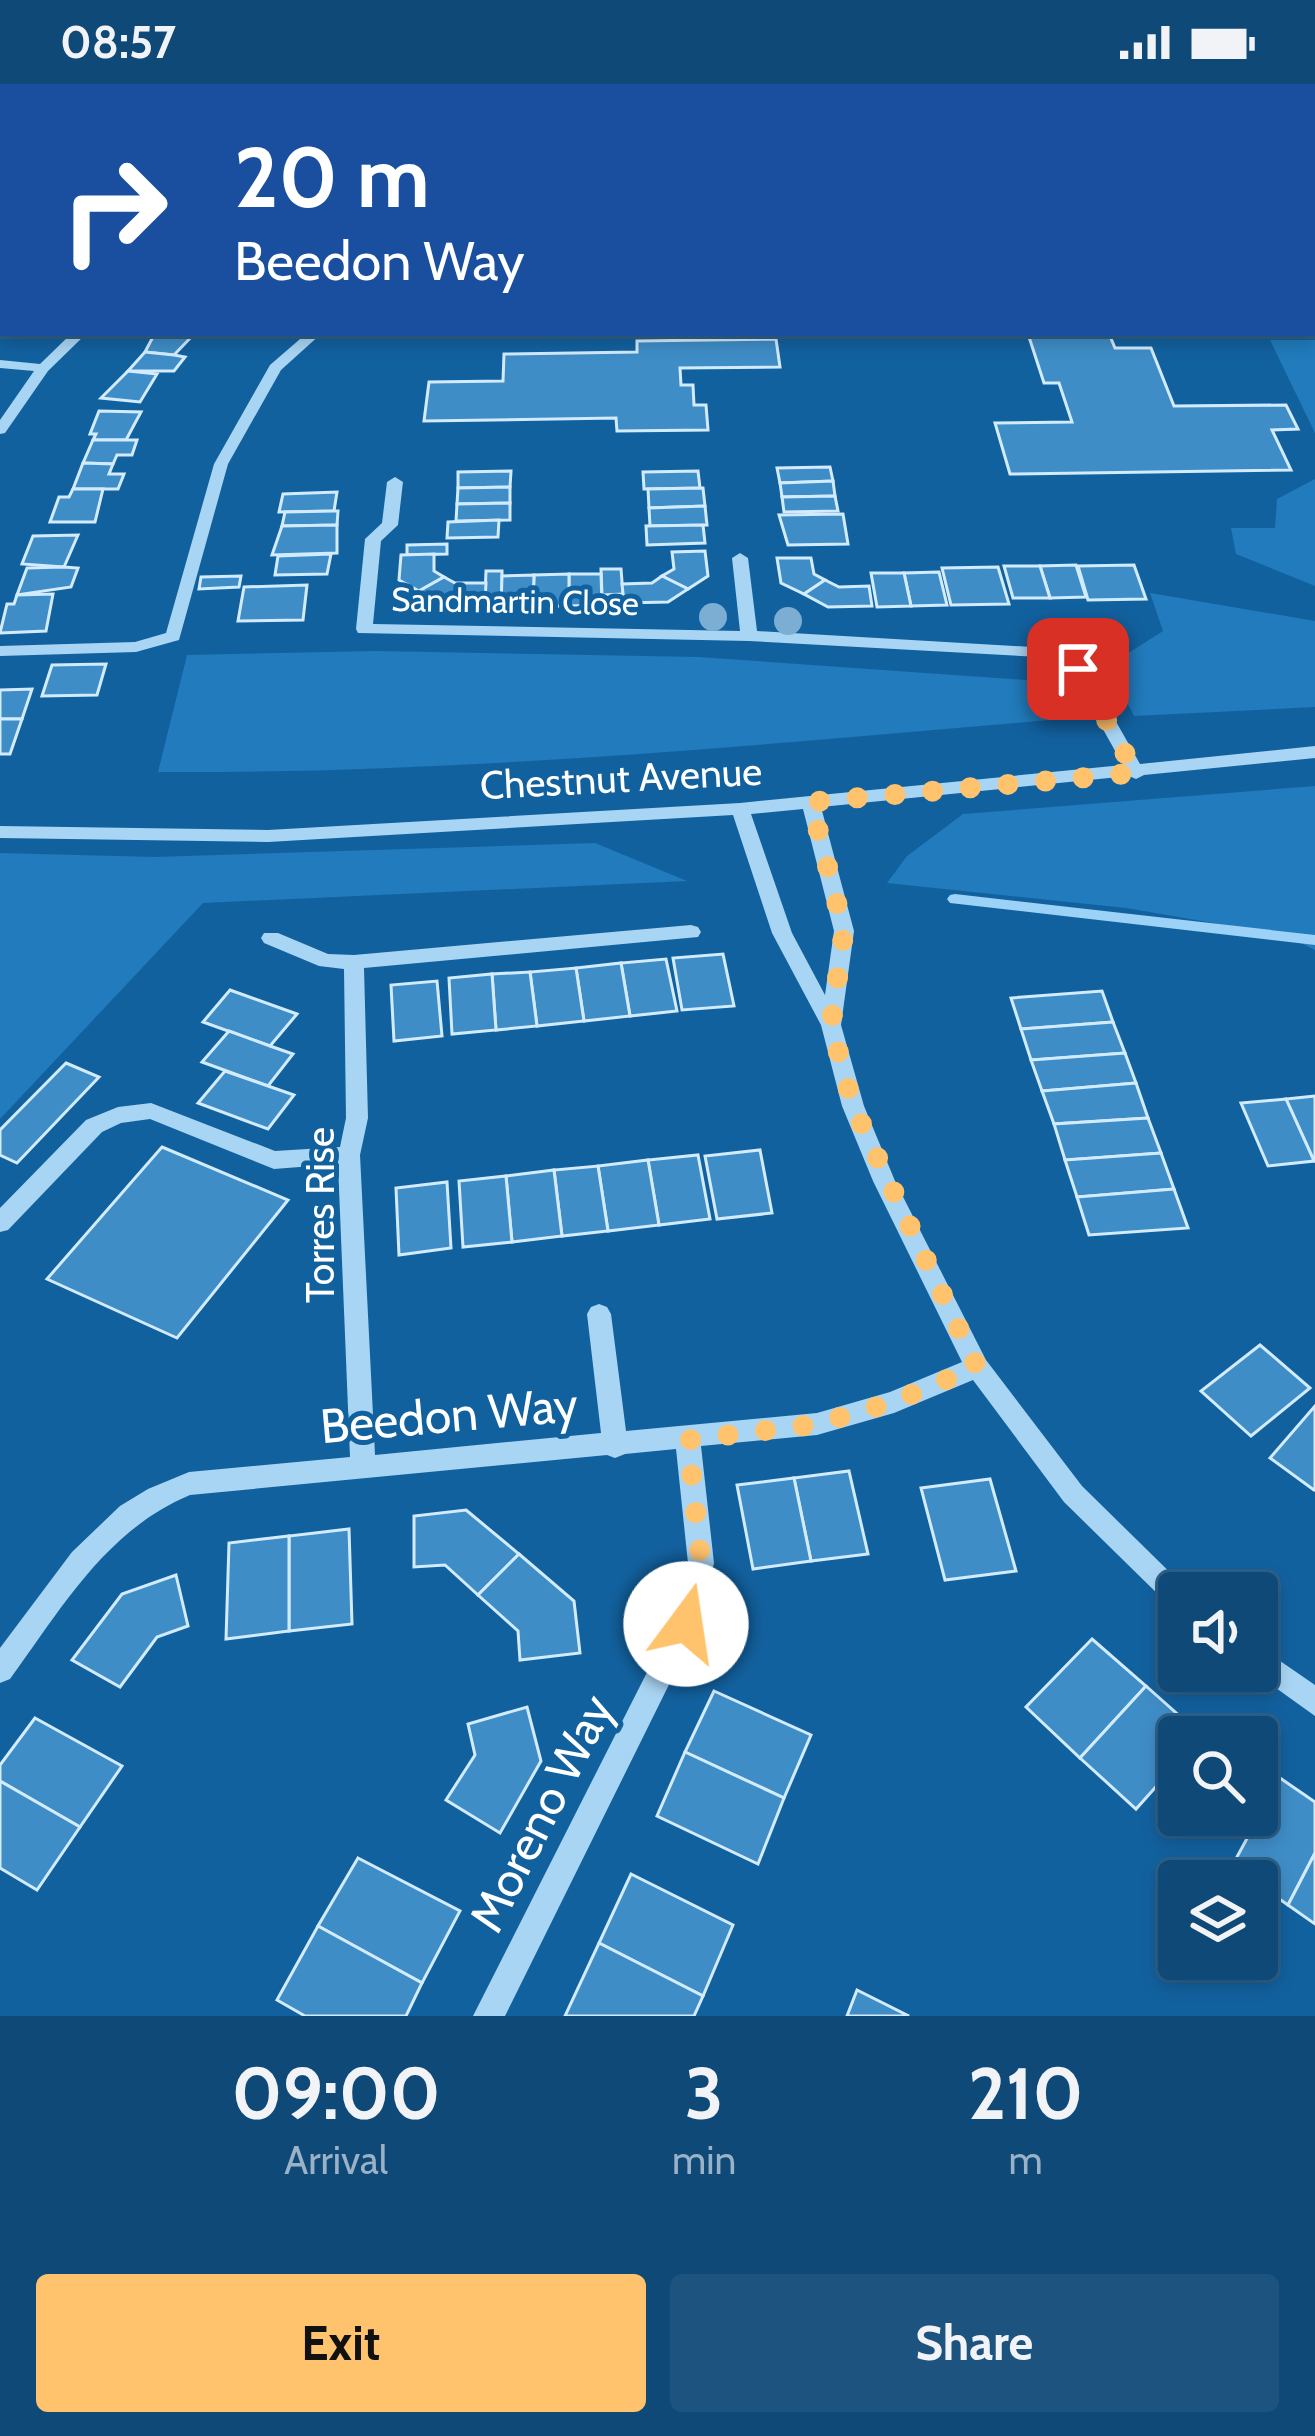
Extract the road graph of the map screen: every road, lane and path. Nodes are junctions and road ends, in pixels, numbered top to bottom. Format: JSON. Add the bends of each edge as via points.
{"nodes":[{"id":1,"x":77,"y":336,"type":"edge"},
{"id":2,"x":312,"y":336,"type":"edge"},
{"id":3,"x":0,"y":364,"type":"edge"},
{"id":4,"x":44,"y":368,"type":"junction"},
{"id":5,"x":0,"y":430,"type":"edge"},
{"id":6,"x":394,"y":482,"type":"dead end"},
{"id":7,"x":740,"y":558,"type":"dead end"},
{"id":8,"x":749,"y":635,"type":"junction"},
{"id":9,"x":0,"y":651,"type":"edge"},
{"id":10,"x":1315,"y":752,"type":"edge"},
{"id":11,"x":1136,"y":773,"type":"junction"},
{"id":12,"x":811,"y":802,"type":"junction"},
{"id":13,"x":740,"y":809,"type":"junction"},
{"id":14,"x":0,"y":832,"type":"edge"},
{"id":15,"x":691,"y":932,"type":"dead end"},
{"id":16,"x":271,"y":938,"type":"dead end"},
{"id":17,"x":353,"y":962,"type":"junction"},
{"id":18,"x":831,"y":1025,"type":"junction"},
{"id":19,"x":350,"y":1155,"type":"junction"},
{"id":20,"x":0,"y":1223,"type":"edge"},
{"id":21,"x":599,"y":1314,"type":"dead end"},
{"id":22,"x":977,"y":1367,"type":"junction"},
{"id":23,"x":688,"y":1440,"type":"junction"},
{"id":24,"x":615,"y":1447,"type":"junction"},
{"id":25,"x":363,"y":1467,"type":"junction"},
{"id":26,"x":1158,"y":1577,"type":"edge"},
{"id":27,"x":0,"y":1670,"type":"edge"},
{"id":28,"x":1278,"y":1674,"type":"edge"},
{"id":29,"x":1315,"y":1702,"type":"edge"},
{"id":30,"x":489,"y":2016,"type":"edge"}],
"edges":[{"from":1,"to":4,"type":"street"},
{"from":2,"to":9,"type":"street","via":[[275,368],[220,464],[173,636],[136,647]]},
{"from":3,"to":4,"type":"street"},
{"from":4,"to":5,"type":"street"},
{"from":6,"to":8,"type":"street","name":"Sandmartin Close","via":[[390,525],[373,539],[364,628]]},
{"from":7,"to":8,"type":"street"},
{"from":8,"to":11,"type":"street","name":"Sandmartin Close","via":[[1042,652],[1078,669]]},
{"from":10,"to":11,"type":"street","name":"Chestnut Avenue"},
{"from":11,"to":12,"type":"street","name":"Chestnut Avenue"},
{"from":12,"to":13,"type":"street","name":"Chestnut Avenue"},
{"from":12,"to":18,"type":"street","via":[[844,931]]},
{"from":13,"to":14,"type":"street","name":"Chestnut Avenue","via":[[268,836]]},
{"from":13,"to":18,"type":"street","via":[[782,933]]},
{"from":15,"to":17,"type":"street"},
{"from":16,"to":17,"type":"street","via":[[326,961]]},
{"from":17,"to":19,"type":"street","name":"Torres Rise"},
{"from":18,"to":22,"type":"street","via":[[884,1180]]},
{"from":19,"to":20,"type":"street","via":[[274,1160],[151,1111],[118,1115],[94,1126]]},
{"from":19,"to":25,"type":"street","name":"Torres Rise"},
{"from":21,"to":24,"type":"street"},
{"from":22,"to":23,"type":"street","name":"Beedon Way","via":[[817,1424]]},
{"from":22,"to":26,"type":"street","via":[[1073,1494]]},
{"from":23,"to":24,"type":"street","name":"Beedon Way"},
{"from":23,"to":30,"type":"street","name":"Moreno Way","via":[[701,1563],[686,1624]]},
{"from":24,"to":25,"type":"street","name":"Beedon Way"},
{"from":25,"to":27,"type":"street","name":"Beedon Way","via":[[161,1492],[112,1524]]},
{"from":28,"to":29,"type":"street"}]}
